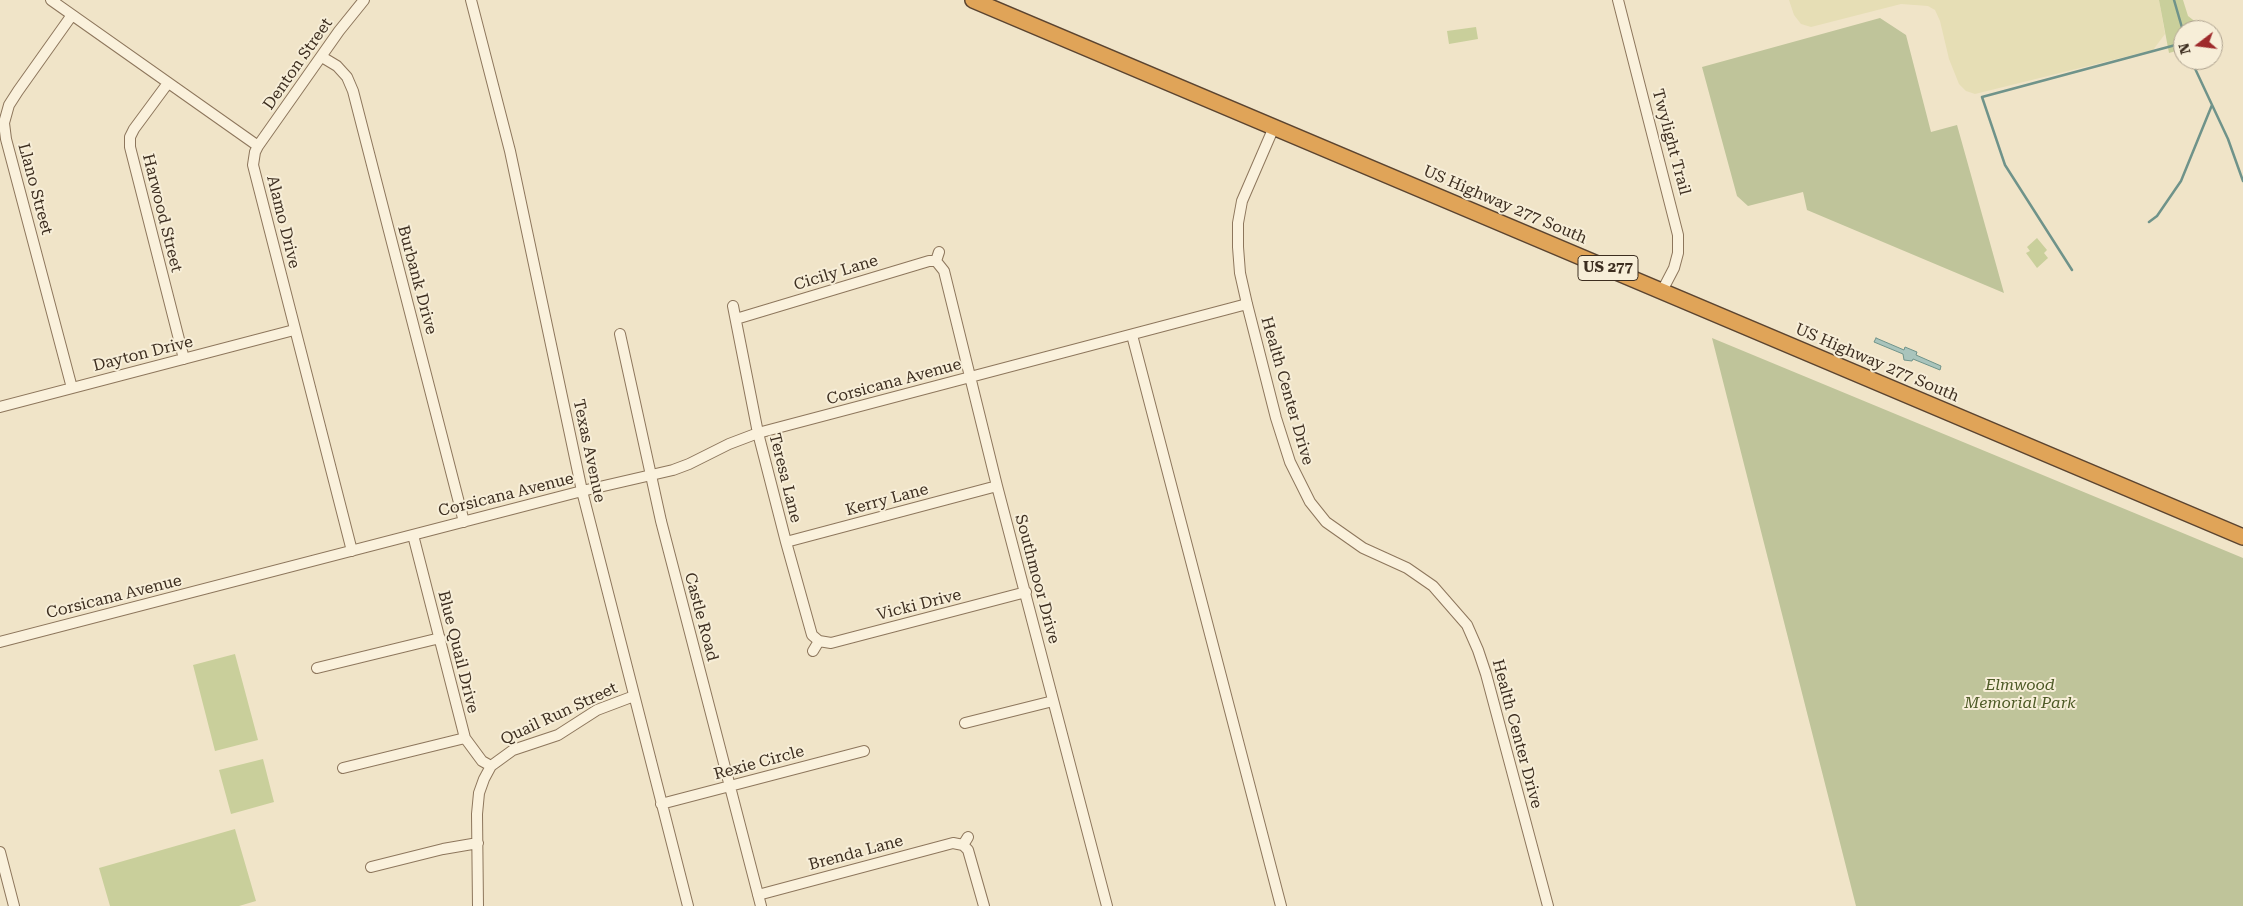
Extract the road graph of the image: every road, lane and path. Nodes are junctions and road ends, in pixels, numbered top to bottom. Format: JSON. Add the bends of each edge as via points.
{"nodes":[{"id":1,"x":51,"y":0,"type":"edge"},
{"id":2,"x":364,"y":0,"type":"edge"},
{"id":3,"x":471,"y":0,"type":"edge"},
{"id":4,"x":973,"y":0,"type":"edge"},
{"id":5,"x":1618,"y":0,"type":"edge"},
{"id":6,"x":72,"y":15,"type":"junction"},
{"id":7,"x":322,"y":57,"type":"junction"},
{"id":8,"x":168,"y":83,"type":"junction"},
{"id":9,"x":1274,"y":127,"type":"junction"},
{"id":10,"x":258,"y":146,"type":"junction"},
{"id":11,"x":938,"y":256,"type":"joint"},
{"id":12,"x":1662,"y":291,"type":"junction"},
{"id":13,"x":1247,"y":304,"type":"junction"},
{"id":14,"x":733,"y":306,"type":"dead end"},
{"id":15,"x":736,"y":319,"type":"junction"},
{"id":16,"x":294,"y":330,"type":"junction"},
{"id":17,"x":620,"y":334,"type":"dead end"},
{"id":18,"x":1132,"y":335,"type":"junction"},
{"id":19,"x":184,"y":359,"type":"junction"},
{"id":20,"x":970,"y":378,"type":"junction"},
{"id":21,"x":72,"y":388,"type":"junction"},
{"id":22,"x":0,"y":407,"type":"edge"},
{"id":23,"x":758,"y":433,"type":"junction"},
{"id":24,"x":650,"y":476,"type":"junction"},
{"id":25,"x":997,"y":486,"type":"junction"},
{"id":26,"x":582,"y":492,"type":"junction"},
{"id":27,"x":464,"y":522,"type":"junction"},
{"id":28,"x":413,"y":535,"type":"junction"},
{"id":29,"x":2243,"y":537,"type":"edge"},
{"id":30,"x":786,"y":542,"type":"junction"},
{"id":31,"x":352,"y":550,"type":"junction"},
{"id":32,"x":1026,"y":592,"type":"junction"},
{"id":33,"x":440,"y":638,"type":"junction"},
{"id":34,"x":819,"y":641,"type":"junction"},
{"id":35,"x":0,"y":642,"type":"edge"},
{"id":36,"x":813,"y":651,"type":"dead end"},
{"id":37,"x":317,"y":668,"type":"dead end"},
{"id":38,"x":634,"y":696,"type":"junction"},
{"id":39,"x":1053,"y":701,"type":"junction"},
{"id":40,"x":965,"y":723,"type":"dead end"},
{"id":41,"x":465,"y":738,"type":"junction"},
{"id":42,"x":864,"y":751,"type":"dead end"},
{"id":43,"x":491,"y":766,"type":"junction"},
{"id":44,"x":343,"y":768,"type":"dead end"},
{"id":45,"x":730,"y":786,"type":"junction"},
{"id":46,"x":661,"y":804,"type":"junction"},
{"id":47,"x":478,"y":843,"type":"junction"},
{"id":48,"x":0,"y":852,"type":"edge"},
{"id":49,"x":371,"y":867,"type":"dead end"},
{"id":50,"x":3,"y":880,"type":"edge"},
{"id":51,"x":758,"y":895,"type":"junction"},
{"id":52,"x":14,"y":906,"type":"edge"},
{"id":53,"x":478,"y":906,"type":"edge"},
{"id":54,"x":688,"y":906,"type":"edge"},
{"id":55,"x":761,"y":906,"type":"edge"},
{"id":56,"x":984,"y":906,"type":"edge"},
{"id":57,"x":1107,"y":906,"type":"edge"},
{"id":58,"x":1281,"y":906,"type":"edge"},
{"id":59,"x":1548,"y":906,"type":"edge"}],
"edges":[{"from":1,"to":6,"type":"street"},
{"from":2,"to":7,"type":"street","name":"Denton Street"},
{"from":3,"to":26,"type":"street","name":"Texas Avenue","via":[[510,151]]},
{"from":4,"to":9,"type":"highway","name":"US Highway 277 South","number":"US 277"},
{"from":5,"to":12,"type":"street","name":"Twylight Trail","via":[[1678,235],[1674,268]]},
{"from":6,"to":8,"type":"street"},
{"from":6,"to":21,"type":"street","name":"Llano Street","via":[[13,98],[4,124]]},
{"from":7,"to":10,"type":"street","name":"Denton Street"},
{"from":7,"to":27,"type":"street","name":"Burbank Drive","via":[[337,66],[347,77],[352,90]]},
{"from":8,"to":10,"type":"street"},
{"from":8,"to":19,"type":"street","name":"Harwood Street","via":[[134,129],[130,147]]},
{"from":9,"to":12,"type":"highway","name":"US Highway 277 South","number":"US 277"},
{"from":9,"to":13,"type":"street","name":"Health Center Drive","via":[[1242,201],[1238,223],[1240,273]]},
{"from":10,"to":16,"type":"street","name":"Alamo Drive","via":[[253,165]]},
{"from":11,"to":15,"type":"street","name":"Cicily Lane"},
{"from":11,"to":20,"type":"street","name":"Southmoor Drive"},
{"from":12,"to":29,"type":"highway","name":"US Highway 277 South","number":"US 277"},
{"from":13,"to":18,"type":"street","name":"Corsicana Avenue"},
{"from":13,"to":59,"type":"street","name":"Health Center Drive","via":[[1290,462],[1310,502],[1326,522],[1345,536],[1434,586],[1467,625],[1486,674]]},
{"from":14,"to":15,"type":"street","name":"Teresa Lane"},
{"from":15,"to":23,"type":"street","name":"Teresa Lane"},
{"from":16,"to":19,"type":"street","name":"Dayton Drive"},
{"from":16,"to":31,"type":"street","name":"Alamo Drive"},
{"from":17,"to":24,"type":"street","name":"Castle Road"},
{"from":18,"to":20,"type":"street","name":"Corsicana Avenue"},
{"from":18,"to":58,"type":"street"},
{"from":19,"to":21,"type":"street","name":"Dayton Drive"},
{"from":20,"to":23,"type":"street","name":"Corsicana Avenue"},
{"from":20,"to":25,"type":"street","name":"Southmoor Drive"},
{"from":21,"to":22,"type":"street","name":"Dayton Drive"},
{"from":23,"to":24,"type":"street","name":"Corsicana Avenue","via":[[689,464]]},
{"from":23,"to":30,"type":"street","name":"Teresa Lane"},
{"from":24,"to":26,"type":"street","name":"Corsicana Avenue"},
{"from":24,"to":45,"type":"street","name":"Castle Road"},
{"from":25,"to":30,"type":"street","name":"Kerry Lane"},
{"from":25,"to":32,"type":"street","name":"Southmoor Drive"},
{"from":26,"to":27,"type":"street","name":"Corsicana Avenue"},
{"from":26,"to":38,"type":"street","name":"Texas Avenue"},
{"from":27,"to":28,"type":"street","name":"Corsicana Avenue"},
{"from":28,"to":31,"type":"street","name":"Corsicana Avenue"},
{"from":28,"to":33,"type":"street","name":"Blue Quail Drive"},
{"from":30,"to":34,"type":"street","name":"Teresa Lane","via":[[812,635]]},
{"from":31,"to":35,"type":"street","name":"Corsicana Avenue"},
{"from":32,"to":34,"type":"street","name":"Vicki Drive","via":[[831,643]]},
{"from":32,"to":39,"type":"street","name":"Southmoor Drive"},
{"from":33,"to":37,"type":"street"},
{"from":33,"to":41,"type":"street","name":"Blue Quail Drive"},
{"from":34,"to":36,"type":"street"},
{"from":38,"to":43,"type":"street","name":"Quail Run Street","via":[[597,710],[558,735],[514,750]]},
{"from":38,"to":46,"type":"street","name":"Texas Avenue"},
{"from":39,"to":40,"type":"street"},
{"from":39,"to":57,"type":"street","name":"Southmoor Drive"},
{"from":41,"to":43,"type":"street","name":"Blue Quail Drive","via":[[482,761]]},
{"from":41,"to":44,"type":"street"},
{"from":42,"to":45,"type":"street","name":"Rexie Circle"},
{"from":43,"to":47,"type":"street","name":"Quail Run Street","via":[[479,793]]},
{"from":45,"to":46,"type":"street","name":"Rexie Circle"},
{"from":45,"to":51,"type":"street","name":"Castle Road"},
{"from":46,"to":54,"type":"street","name":"Texas Avenue"},
{"from":47,"to":49,"type":"street","via":[[443,848]]},
{"from":47,"to":53,"type":"street","name":"Quail Run Street"},
{"from":48,"to":50,"type":"street"},
{"from":50,"to":52,"type":"street"},
{"from":51,"to":55,"type":"street","name":"Castle Road"},
{"from":51,"to":56,"type":"street","name":"Brenda Lane","via":[[966,841]]}]}
